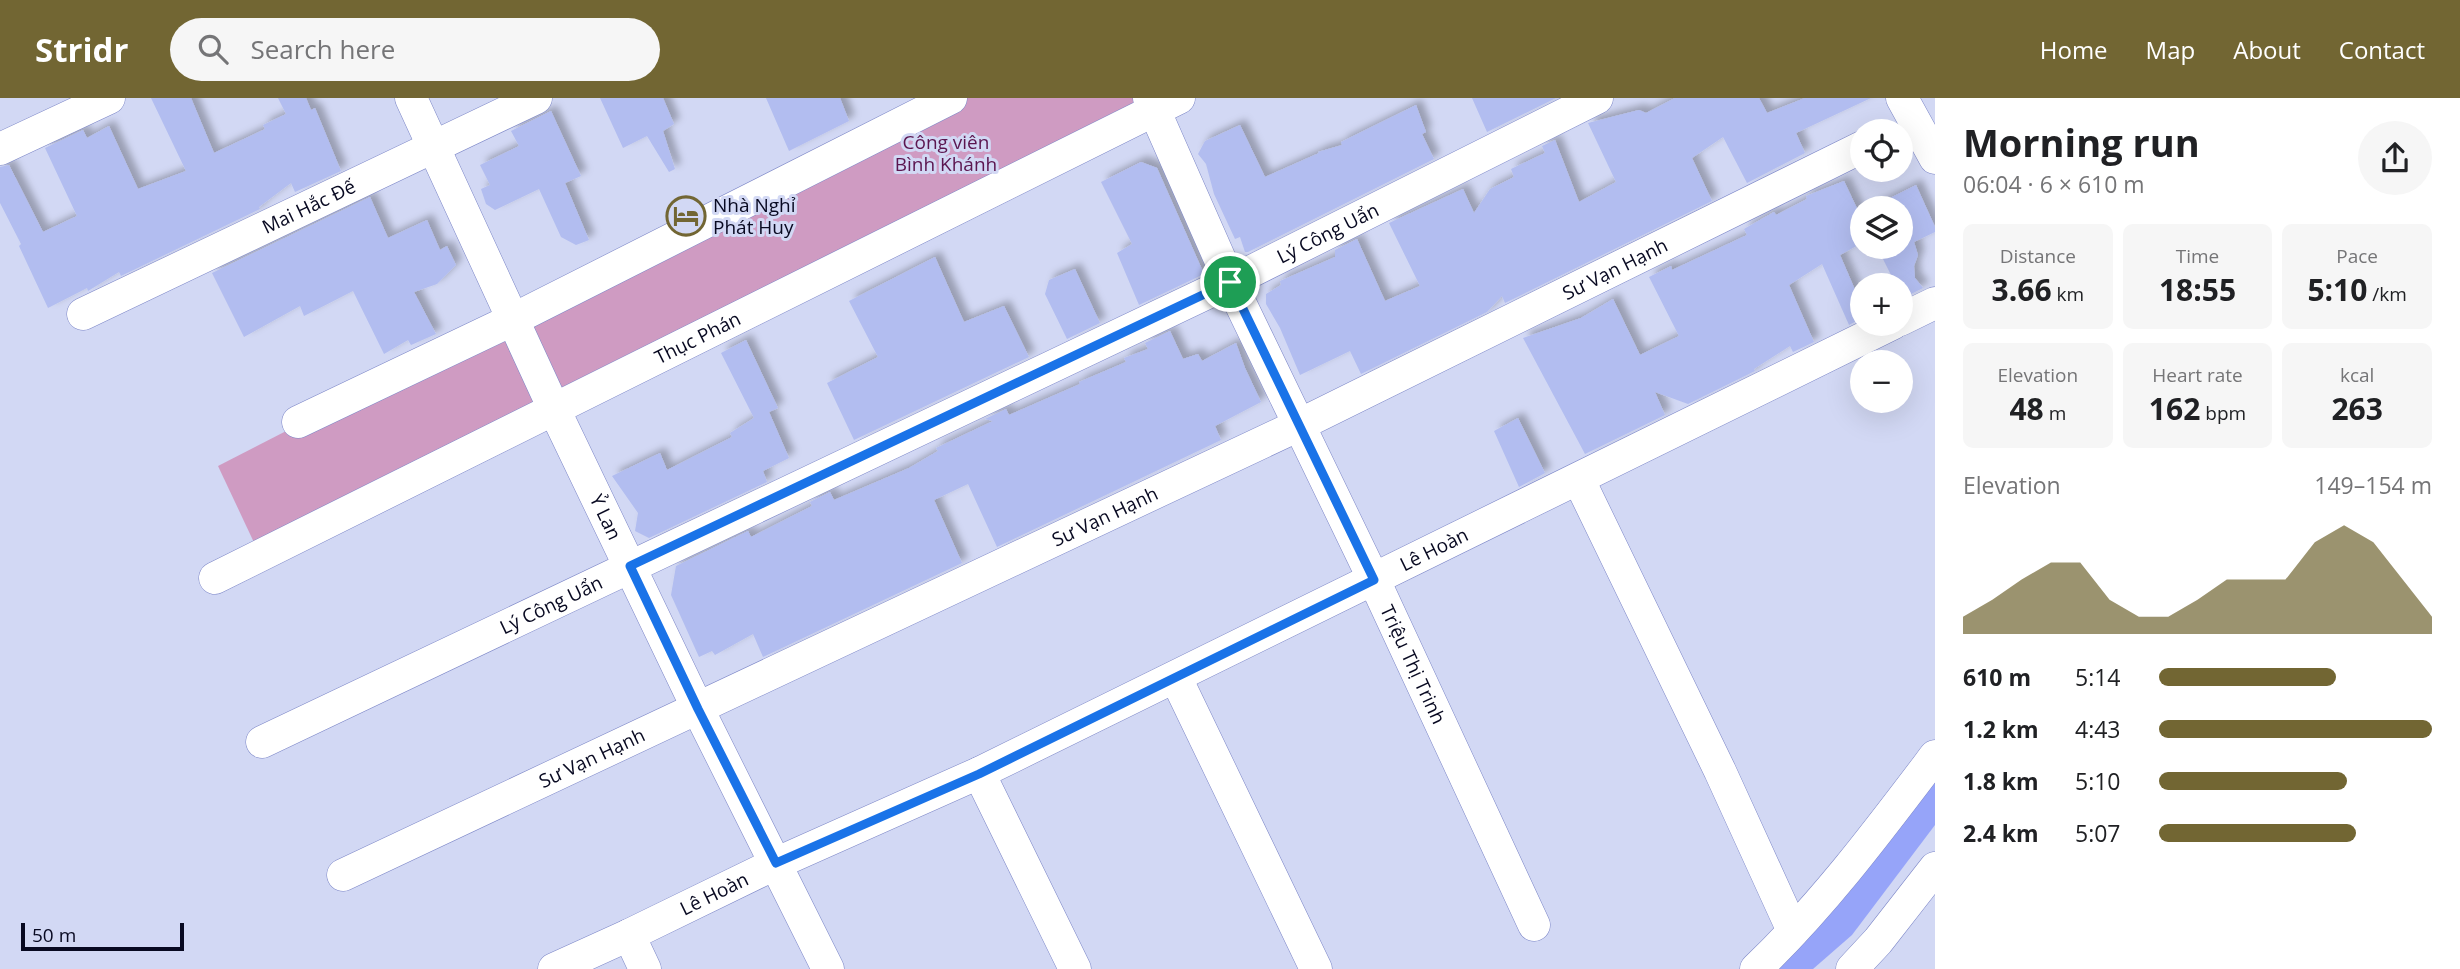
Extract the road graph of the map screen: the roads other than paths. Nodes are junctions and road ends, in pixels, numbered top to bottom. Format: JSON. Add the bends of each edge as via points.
{"nodes":[{"id":1,"x":109,"y":98,"type":"edge"},
{"id":2,"x":411,"y":98,"type":"edge"},
{"id":3,"x":536,"y":98,"type":"edge"},
{"id":4,"x":951,"y":98,"type":"edge"},
{"id":5,"x":1597,"y":98,"type":"edge"},
{"id":6,"x":1161,"y":102,"type":"edge"},
{"id":7,"x":1904,"y":117,"type":"edge"},
{"id":8,"x":434,"y":146,"type":"junction"},
{"id":9,"x":0,"y":149,"type":"edge"},
{"id":10,"x":1850,"y":153,"type":"edge"},
{"id":11,"x":1935,"y":158,"type":"edge"},
{"id":12,"x":1230,"y":282,"type":"junction"},
{"id":13,"x":1935,"y":303,"type":"edge"},
{"id":14,"x":83,"y":314,"type":"dead end"},
{"id":15,"x":1913,"y":314,"type":"edge"},
{"id":16,"x":514,"y":318,"type":"junction"},
{"id":17,"x":1868,"y":336,"type":"edge"},
{"id":18,"x":554,"y":410,"type":"junction"},
{"id":19,"x":298,"y":422,"type":"dead end"},
{"id":20,"x":1300,"y":425,"type":"junction"},
{"id":21,"x":1579,"y":480,"type":"junction"},
{"id":22,"x":630,"y":566,"type":"junction"},
{"id":23,"x":215,"y":578,"type":"dead end"},
{"id":24,"x":1374,"y":580,"type":"junction"},
{"id":25,"x":1176,"y":678,"type":"junction"},
{"id":26,"x":698,"y":709,"type":"junction"},
{"id":27,"x":262,"y":743,"type":"dead end"},
{"id":28,"x":1935,"y":756,"type":"edge"},
{"id":29,"x":979,"y":774,"type":"junction"},
{"id":30,"x":776,"y":863,"type":"junction"},
{"id":31,"x":1935,"y":868,"type":"edge"},
{"id":32,"x":343,"y":875,"type":"dead end"},
{"id":33,"x":1534,"y":925,"type":"dead end"},
{"id":34,"x":1793,"y":931,"type":"junction"},
{"id":35,"x":629,"y":935,"type":"junction"},
{"id":36,"x":554,"y":969,"type":"edge"},
{"id":37,"x":645,"y":969,"type":"edge"},
{"id":38,"x":828,"y":969,"type":"edge"},
{"id":39,"x":1075,"y":969,"type":"edge"},
{"id":40,"x":1316,"y":969,"type":"edge"},
{"id":41,"x":1756,"y":969,"type":"edge"},
{"id":42,"x":1852,"y":969,"type":"edge"}],
"edges":[{"from":1,"to":9,"type":"street"},
{"from":2,"to":8,"type":"street","name":"Ỷ Lan"},
{"from":3,"to":8,"type":"street","name":"Mai Hắc Đế"},
{"from":4,"to":16,"type":"street"},
{"from":5,"to":12,"type":"street","name":"Lý Công Uẩn"},
{"from":6,"to":12,"type":"street","name":"Triệu Thị Trinh"},
{"from":6,"to":18,"type":"street","name":"Thục Phán"},
{"from":7,"to":11,"type":"street"},
{"from":8,"to":14,"type":"street","name":"Mai Hắc Đế"},
{"from":8,"to":16,"type":"street","name":"Ỷ Lan"},
{"from":10,"to":20,"type":"street","name":"Sư Vạn Hạnh"},
{"from":12,"to":20,"type":"street","name":"Triệu Thị Trinh"},
{"from":12,"to":22,"type":"street","name":"Lý Công Uẩn"},
{"from":13,"to":15,"type":"street"},
{"from":16,"to":18,"type":"street","name":"Ỷ Lan"},
{"from":16,"to":19,"type":"street"},
{"from":17,"to":21,"type":"street","name":"Lê Hoàn"},
{"from":18,"to":22,"type":"street","name":"Ỷ Lan"},
{"from":18,"to":23,"type":"street","name":"Thục Phán"},
{"from":20,"to":24,"type":"street","name":"Triệu Thị Trinh"},
{"from":20,"to":26,"type":"street","name":"Sư Vạn Hạnh"},
{"from":21,"to":24,"type":"street","name":"Lê Hoàn"},
{"from":21,"to":34,"type":"street"},
{"from":22,"to":26,"type":"street","name":"Ỷ Lan"},
{"from":22,"to":27,"type":"street","name":"Lý Công Uẩn"},
{"from":24,"to":25,"type":"street","name":"Lê Hoàn"},
{"from":24,"to":33,"type":"street","name":"Triệu Thị Trinh"},
{"from":25,"to":29,"type":"street","name":"Lê Hoàn"},
{"from":25,"to":40,"type":"street"},
{"from":26,"to":30,"type":"street","name":"Ỷ Lan"},
{"from":26,"to":32,"type":"street","name":"Sư Vạn Hạnh"},
{"from":28,"to":34,"type":"street","via":[[1853,863]]},
{"from":29,"to":30,"type":"street","name":"Lê Hoàn"},
{"from":29,"to":39,"type":"street"},
{"from":30,"to":35,"type":"street","name":"Lê Hoàn"},
{"from":30,"to":38,"type":"street","name":"Ỷ Lan"},
{"from":31,"to":42,"type":"street"},
{"from":34,"to":41,"type":"street"},
{"from":35,"to":36,"type":"street","name":"Lê Hoàn"},
{"from":35,"to":37,"type":"street"}]}
